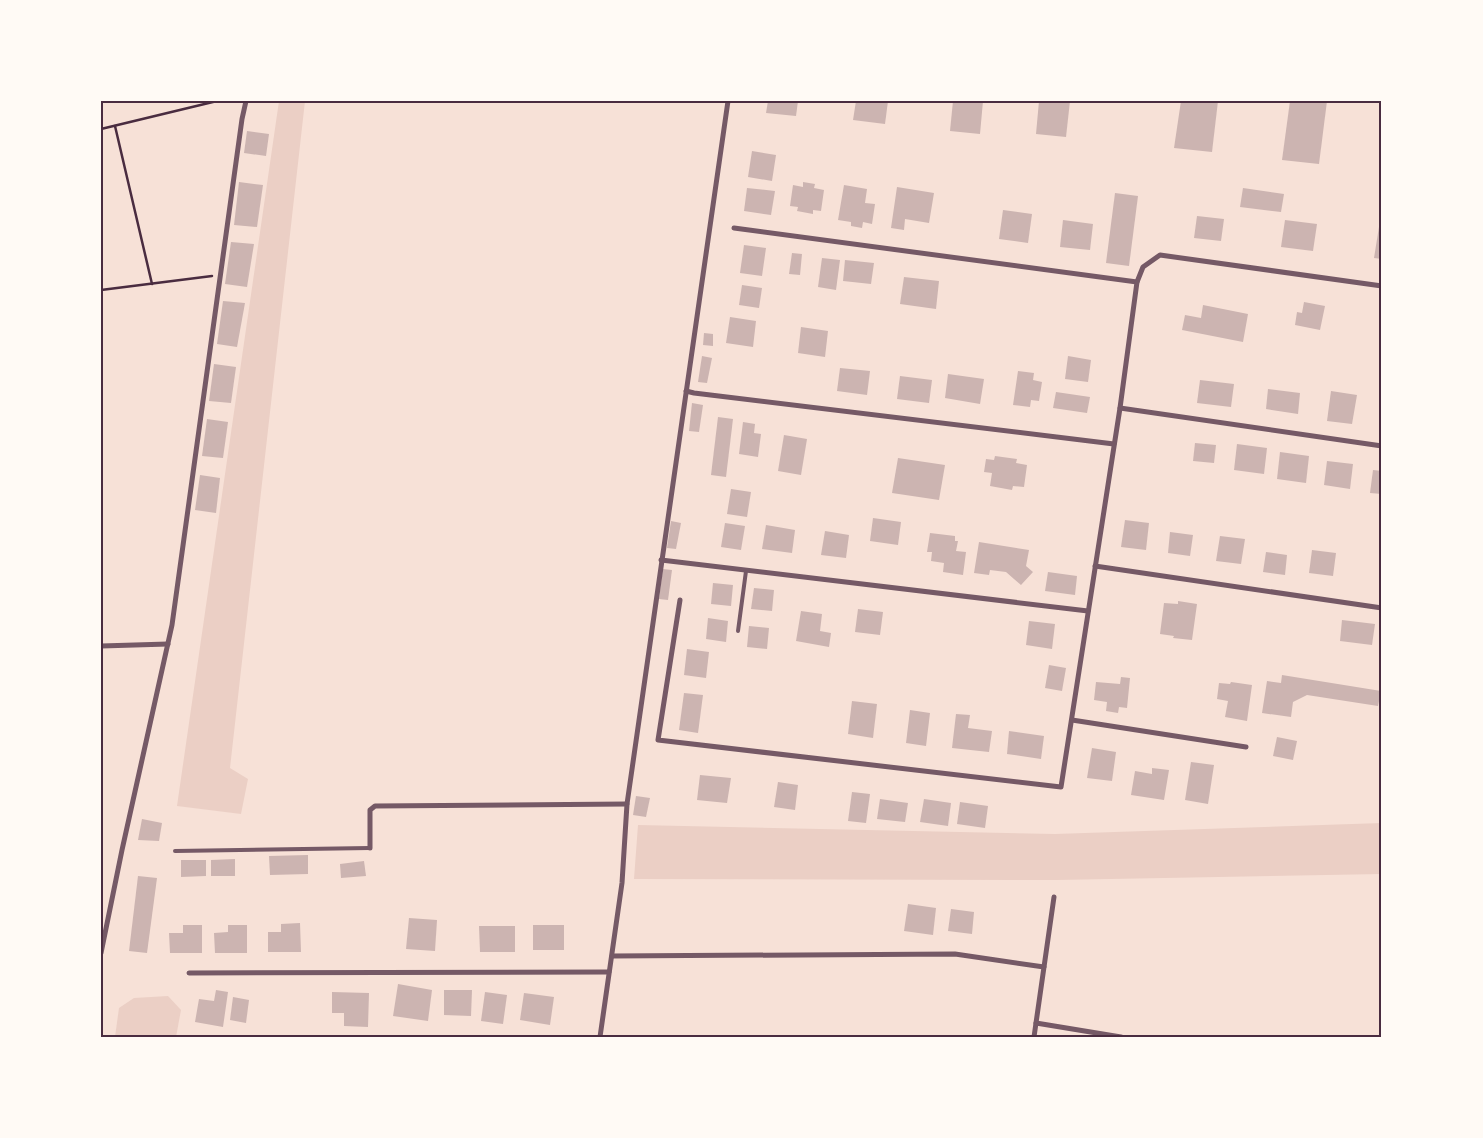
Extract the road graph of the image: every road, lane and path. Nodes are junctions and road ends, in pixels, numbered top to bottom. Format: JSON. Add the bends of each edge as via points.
{"nodes":[{"id":1,"x":217,"y":101,"type":"edge"},
{"id":2,"x":246,"y":101,"type":"edge"},
{"id":3,"x":728,"y":101,"type":"edge"},
{"id":4,"x":115,"y":126,"type":"junction"},
{"id":5,"x":101,"y":129,"type":"edge"},
{"id":6,"x":734,"y":228,"type":"dead end"},
{"id":7,"x":221,"y":275,"type":"junction"},
{"id":8,"x":1137,"y":282,"type":"junction"},
{"id":9,"x":152,"y":284,"type":"junction"},
{"id":10,"x":1382,"y":286,"type":"edge"},
{"id":11,"x":101,"y":290,"type":"edge"},
{"id":12,"x":686,"y":391,"type":"junction"},
{"id":13,"x":1120,"y":408,"type":"junction"},
{"id":14,"x":1114,"y":444,"type":"junction"},
{"id":15,"x":1382,"y":446,"type":"edge"},
{"id":16,"x":661,"y":560,"type":"junction"},
{"id":17,"x":1095,"y":566,"type":"junction"},
{"id":18,"x":746,"y":571,"type":"junction"},
{"id":19,"x":680,"y":600,"type":"dead end"},
{"id":20,"x":1382,"y":608,"type":"edge"},
{"id":21,"x":1088,"y":611,"type":"junction"},
{"id":22,"x":738,"y":631,"type":"dead end"},
{"id":23,"x":168,"y":644,"type":"junction"},
{"id":24,"x":101,"y":646,"type":"edge"},
{"id":25,"x":1072,"y":720,"type":"junction"},
{"id":26,"x":1246,"y":746,"type":"dead end"},
{"id":27,"x":627,"y":804,"type":"junction"},
{"id":28,"x":370,"y":848,"type":"joint"},
{"id":29,"x":175,"y":851,"type":"dead end"},
{"id":30,"x":1054,"y":897,"type":"dead end"},
{"id":31,"x":101,"y":953,"type":"edge"},
{"id":32,"x":612,"y":956,"type":"junction"},
{"id":33,"x":1044,"y":966,"type":"junction"},
{"id":34,"x":609,"y":972,"type":"junction"},
{"id":35,"x":188,"y":974,"type":"dead end"},
{"id":36,"x":1036,"y":1023,"type":"junction"},
{"id":37,"x":600,"y":1037,"type":"edge"},
{"id":38,"x":1034,"y":1037,"type":"edge"},
{"id":39,"x":1121,"y":1037,"type":"edge"}],
"edges":[{"from":1,"to":4,"type":"path"},
{"from":2,"to":7,"type":"street"},
{"from":3,"to":12,"type":"street"},
{"from":4,"to":5,"type":"path"},
{"from":4,"to":9,"type":"path"},
{"from":6,"to":8,"type":"street"},
{"from":7,"to":9,"type":"path"},
{"from":7,"to":23,"type":"street"},
{"from":8,"to":10,"type":"street","via":[[1143,267],[1160,255]]},
{"from":8,"to":13,"type":"street"},
{"from":9,"to":11,"type":"path"},
{"from":12,"to":14,"type":"street"},
{"from":12,"to":16,"type":"street"},
{"from":13,"to":14,"type":"street"},
{"from":13,"to":15,"type":"street"},
{"from":14,"to":17,"type":"street"},
{"from":16,"to":18,"type":"street"},
{"from":16,"to":27,"type":"street"},
{"from":17,"to":20,"type":"street"},
{"from":17,"to":21,"type":"street"},
{"from":18,"to":21,"type":"street"},
{"from":18,"to":22,"type":"lane"},
{"from":19,"to":25,"type":"street","via":[[658,740],[1062,787]]},
{"from":21,"to":25,"type":"street"},
{"from":23,"to":24,"type":"street"},
{"from":23,"to":31,"type":"street"},
{"from":25,"to":26,"type":"street"},
{"from":27,"to":28,"type":"street","via":[[375,806],[370,810]]},
{"from":27,"to":32,"type":"street","via":[[622,883]]},
{"from":28,"to":29,"type":"lane"},
{"from":30,"to":33,"type":"street"},
{"from":32,"to":33,"type":"street","via":[[955,954]]},
{"from":32,"to":34,"type":"street"},
{"from":33,"to":36,"type":"street"},
{"from":34,"to":35,"type":"street"},
{"from":34,"to":37,"type":"street"},
{"from":36,"to":38,"type":"street"},
{"from":36,"to":39,"type":"street"}]}
